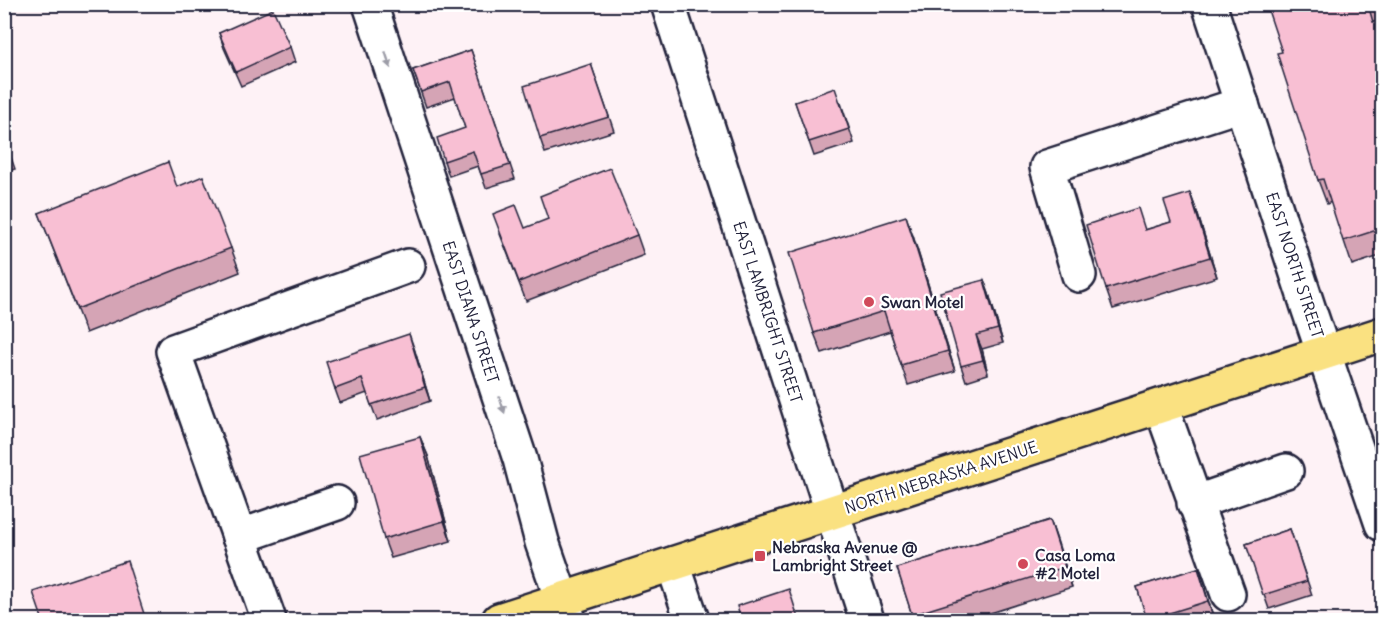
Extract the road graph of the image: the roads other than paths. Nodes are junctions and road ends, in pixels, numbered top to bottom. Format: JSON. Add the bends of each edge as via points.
{"nodes":[{"id":1,"x":370,"y":4,"type":"edge"},
{"id":2,"x":668,"y":4,"type":"edge"},
{"id":3,"x":1209,"y":4,"type":"edge"},
{"id":4,"x":1242,"y":104,"type":"junction"},
{"id":5,"x":408,"y":266,"type":"dead end"},
{"id":6,"x":1079,"y":275,"type":"dead end"},
{"id":7,"x":1383,"y":334,"type":"edge"},
{"id":8,"x":1324,"y":353,"type":"junction"},
{"id":9,"x":1161,"y":406,"type":"junction"},
{"id":10,"x":1286,"y":471,"type":"dead end"},
{"id":11,"x":337,"y":503,"type":"dead end"},
{"id":12,"x":1194,"y":503,"type":"junction"},
{"id":13,"x":832,"y":512,"type":"junction"},
{"id":14,"x":1383,"y":524,"type":"edge"},
{"id":15,"x":239,"y":537,"type":"junction"},
{"id":16,"x":673,"y":564,"type":"junction"},
{"id":17,"x":1228,"y":594,"type":"dead end"},
{"id":18,"x":565,"y":610,"type":"edge"},
{"id":19,"x":269,"y":621,"type":"edge"},
{"id":20,"x":499,"y":621,"type":"edge"},
{"id":21,"x":692,"y":621,"type":"edge"},
{"id":22,"x":867,"y":621,"type":"edge"}],
"edges":[{"from":1,"to":18,"type":"street","name":"EAST DIANA STREET","one_way":true,"via":[[520,459]]},
{"from":2,"to":13,"type":"street","name":"EAST LAMBRIGHT STREET"},
{"from":3,"to":4,"type":"street","name":"EAST NORTH STREET"},
{"from":4,"to":6,"type":"street","via":[[1047,167]]},
{"from":4,"to":8,"type":"street","name":"EAST NORTH STREET"},
{"from":5,"to":15,"type":"street","via":[[173,351]]},
{"from":7,"to":8,"type":"main road","name":"NORTH NEBRASKA AVENUE"},
{"from":8,"to":9,"type":"main road","name":"NORTH NEBRASKA AVENUE"},
{"from":8,"to":14,"type":"street","name":"EAST NORTH STREET"},
{"from":9,"to":12,"type":"street"},
{"from":9,"to":13,"type":"main road","name":"NORTH NEBRASKA AVENUE"},
{"from":10,"to":12,"type":"street"},
{"from":11,"to":15,"type":"street"},
{"from":12,"to":17,"type":"street"},
{"from":13,"to":16,"type":"main road","name":"NORTH NEBRASKA AVENUE"},
{"from":13,"to":22,"type":"street","name":"EAST LAMBRIGHT STREET"},
{"from":15,"to":19,"type":"street"},
{"from":16,"to":18,"type":"main road","name":"NORTH NEBRASKA AVENUE"},
{"from":16,"to":21,"type":"street"},
{"from":18,"to":20,"type":"main road","name":"NORTH NEBRASKA AVENUE"}]}
